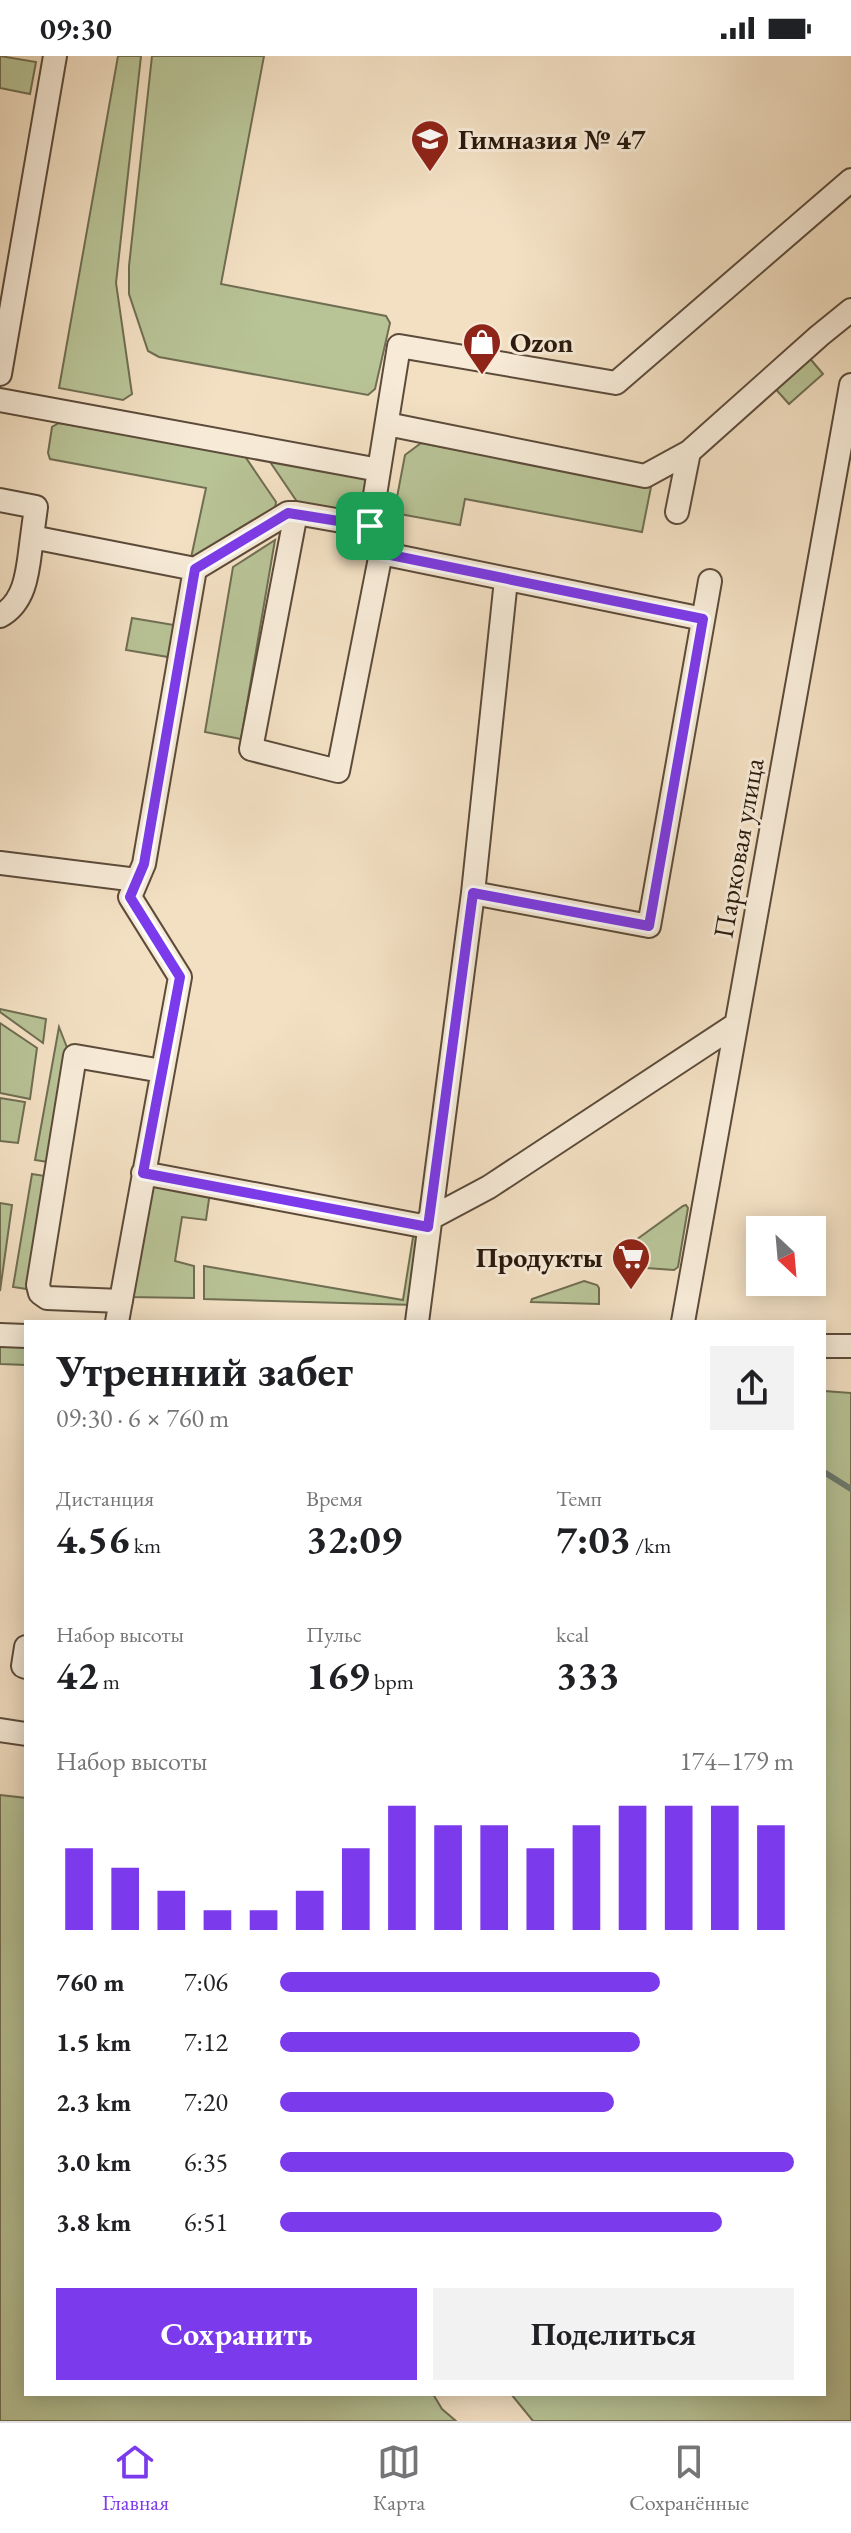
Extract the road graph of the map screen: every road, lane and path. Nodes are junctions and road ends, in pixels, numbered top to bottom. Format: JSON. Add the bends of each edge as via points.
{"nodes":[{"id":1,"x":55,"y":56,"type":"edge"},
{"id":2,"x":851,"y":180,"type":"edge"},
{"id":3,"x":851,"y":310,"type":"edge"},
{"id":4,"x":0,"y":374,"type":"edge"},
{"id":5,"x":851,"y":385,"type":"edge"},
{"id":6,"x":0,"y":400,"type":"edge"},
{"id":7,"x":387,"y":424,"type":"junction"},
{"id":8,"x":689,"y":452,"type":"junction"},
{"id":9,"x":379,"y":470,"type":"junction"},
{"id":10,"x":0,"y":500,"type":"edge"},
{"id":11,"x":677,"y":512,"type":"dead end"},
{"id":12,"x":296,"y":513,"type":"junction"},
{"id":13,"x":370,"y":526,"type":"junction"},
{"id":14,"x":32,"y":537,"type":"junction"},
{"id":15,"x":381,"y":553,"type":"junction"},
{"id":16,"x":195,"y":569,"type":"junction"},
{"id":17,"x":506,"y":580,"type":"junction"},
{"id":18,"x":710,"y":581,"type":"dead end"},
{"id":19,"x":0,"y":616,"type":"edge"},
{"id":20,"x":703,"y":619,"type":"junction"},
{"id":21,"x":0,"y":863,"type":"edge"},
{"id":22,"x":137,"y":880,"type":"junction"},
{"id":23,"x":473,"y":893,"type":"junction"},
{"id":24,"x":735,"y":1025,"type":"junction"},
{"id":25,"x":162,"y":1071,"type":"junction"},
{"id":26,"x":143,"y":1173,"type":"junction"},
{"id":27,"x":429,"y":1223,"type":"junction"},
{"id":28,"x":119,"y":1311,"type":"edge"},
{"id":29,"x":417,"y":1320,"type":"edge"},
{"id":30,"x":683,"y":1320,"type":"edge"},
{"id":31,"x":0,"y":1335,"type":"edge"},
{"id":32,"x":24,"y":1336,"type":"edge"},
{"id":33,"x":826,"y":1346,"type":"edge"},
{"id":34,"x":851,"y":1346,"type":"edge"},
{"id":35,"x":0,"y":1730,"type":"edge"},
{"id":36,"x":24,"y":1734,"type":"edge"}],
"edges":[{"from":1,"to":4,"type":"street"},
{"from":2,"to":7,"type":"street","via":[[616,383],[399,346]]},
{"from":3,"to":8,"type":"street"},
{"from":5,"to":24,"type":"street","name":"Парковая улица"},
{"from":6,"to":9,"type":"street"},
{"from":7,"to":8,"type":"street","via":[[645,476]]},
{"from":7,"to":9,"type":"street"},
{"from":8,"to":11,"type":"street"},
{"from":9,"to":13,"type":"street"},
{"from":10,"to":14,"type":"street","via":[[36,507]]},
{"from":12,"to":13,"type":"street"},
{"from":12,"to":15,"type":"street","via":[[251,749],[338,771]]},
{"from":12,"to":16,"type":"street"},
{"from":13,"to":15,"type":"street"},
{"from":14,"to":16,"type":"street"},
{"from":14,"to":19,"type":"street","via":[[24,587],[12,609]]},
{"from":15,"to":17,"type":"street"},
{"from":16,"to":22,"type":"street"},
{"from":17,"to":20,"type":"street"},
{"from":17,"to":23,"type":"street"},
{"from":18,"to":20,"type":"street"},
{"from":20,"to":23,"type":"street","via":[[649,926]]},
{"from":21,"to":22,"type":"street"},
{"from":22,"to":25,"type":"street","via":[[130,897],[180,977]]},
{"from":23,"to":27,"type":"street"},
{"from":24,"to":27,"type":"street"},
{"from":24,"to":30,"type":"street","name":"Парковая улица"},
{"from":25,"to":26,"type":"street"},
{"from":25,"to":28,"type":"street","via":[[75,1056],[38,1285],[47,1298]]},
{"from":26,"to":27,"type":"street"},
{"from":26,"to":28,"type":"street"},
{"from":27,"to":29,"type":"street"},
{"from":31,"to":32,"type":"street"},
{"from":33,"to":34,"type":"street"},
{"from":35,"to":36,"type":"street"}]}
